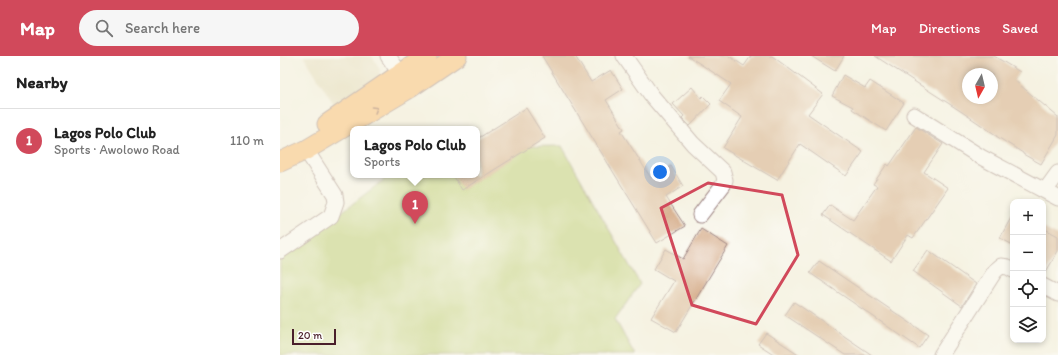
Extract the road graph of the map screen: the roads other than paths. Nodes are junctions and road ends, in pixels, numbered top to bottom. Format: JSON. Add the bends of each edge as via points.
{"nodes":[{"id":1,"x":388,"y":56,"type":"edge"},
{"id":2,"x":427,"y":56,"type":"edge"},
{"id":3,"x":457,"y":56,"type":"edge"},
{"id":4,"x":624,"y":56,"type":"edge"},
{"id":5,"x":405,"y":81,"type":"junction"},
{"id":6,"x":914,"y":115,"type":"dead end"},
{"id":7,"x":306,"y":150,"type":"junction"},
{"id":8,"x":280,"y":152,"type":"edge"},
{"id":9,"x":280,"y":162,"type":"edge"},
{"id":10,"x":1058,"y":172,"type":"edge"},
{"id":11,"x":1052,"y":195,"type":"edge"},
{"id":12,"x":700,"y":215,"type":"dead end"},
{"id":13,"x":280,"y":251,"type":"edge"},
{"id":14,"x":1010,"y":268,"type":"edge"},
{"id":15,"x":1046,"y":288,"type":"edge"},
{"id":16,"x":1058,"y":294,"type":"edge"},
{"id":17,"x":941,"y":355,"type":"edge"}],
"edges":[{"from":1,"to":5,"type":"street"},
{"from":2,"to":5,"type":"main road"},
{"from":3,"to":5,"type":"main road"},
{"from":4,"to":12,"type":"street","via":[[652,96],[693,144],[723,172],[723,185]]},
{"from":7,"to":5,"type":"main road","one_way":true},
{"from":5,"to":8,"type":"main road"},
{"from":6,"to":11,"type":"street","via":[[981,157]]},
{"from":7,"to":9,"type":"main road"},
{"from":7,"to":13,"type":"street","via":[[335,195],[336,202],[330,216]]},
{"from":10,"to":11,"type":"street"},
{"from":14,"to":17,"type":"street","via":[[1001,266],[995,271]]},
{"from":15,"to":16,"type":"street"}]}
